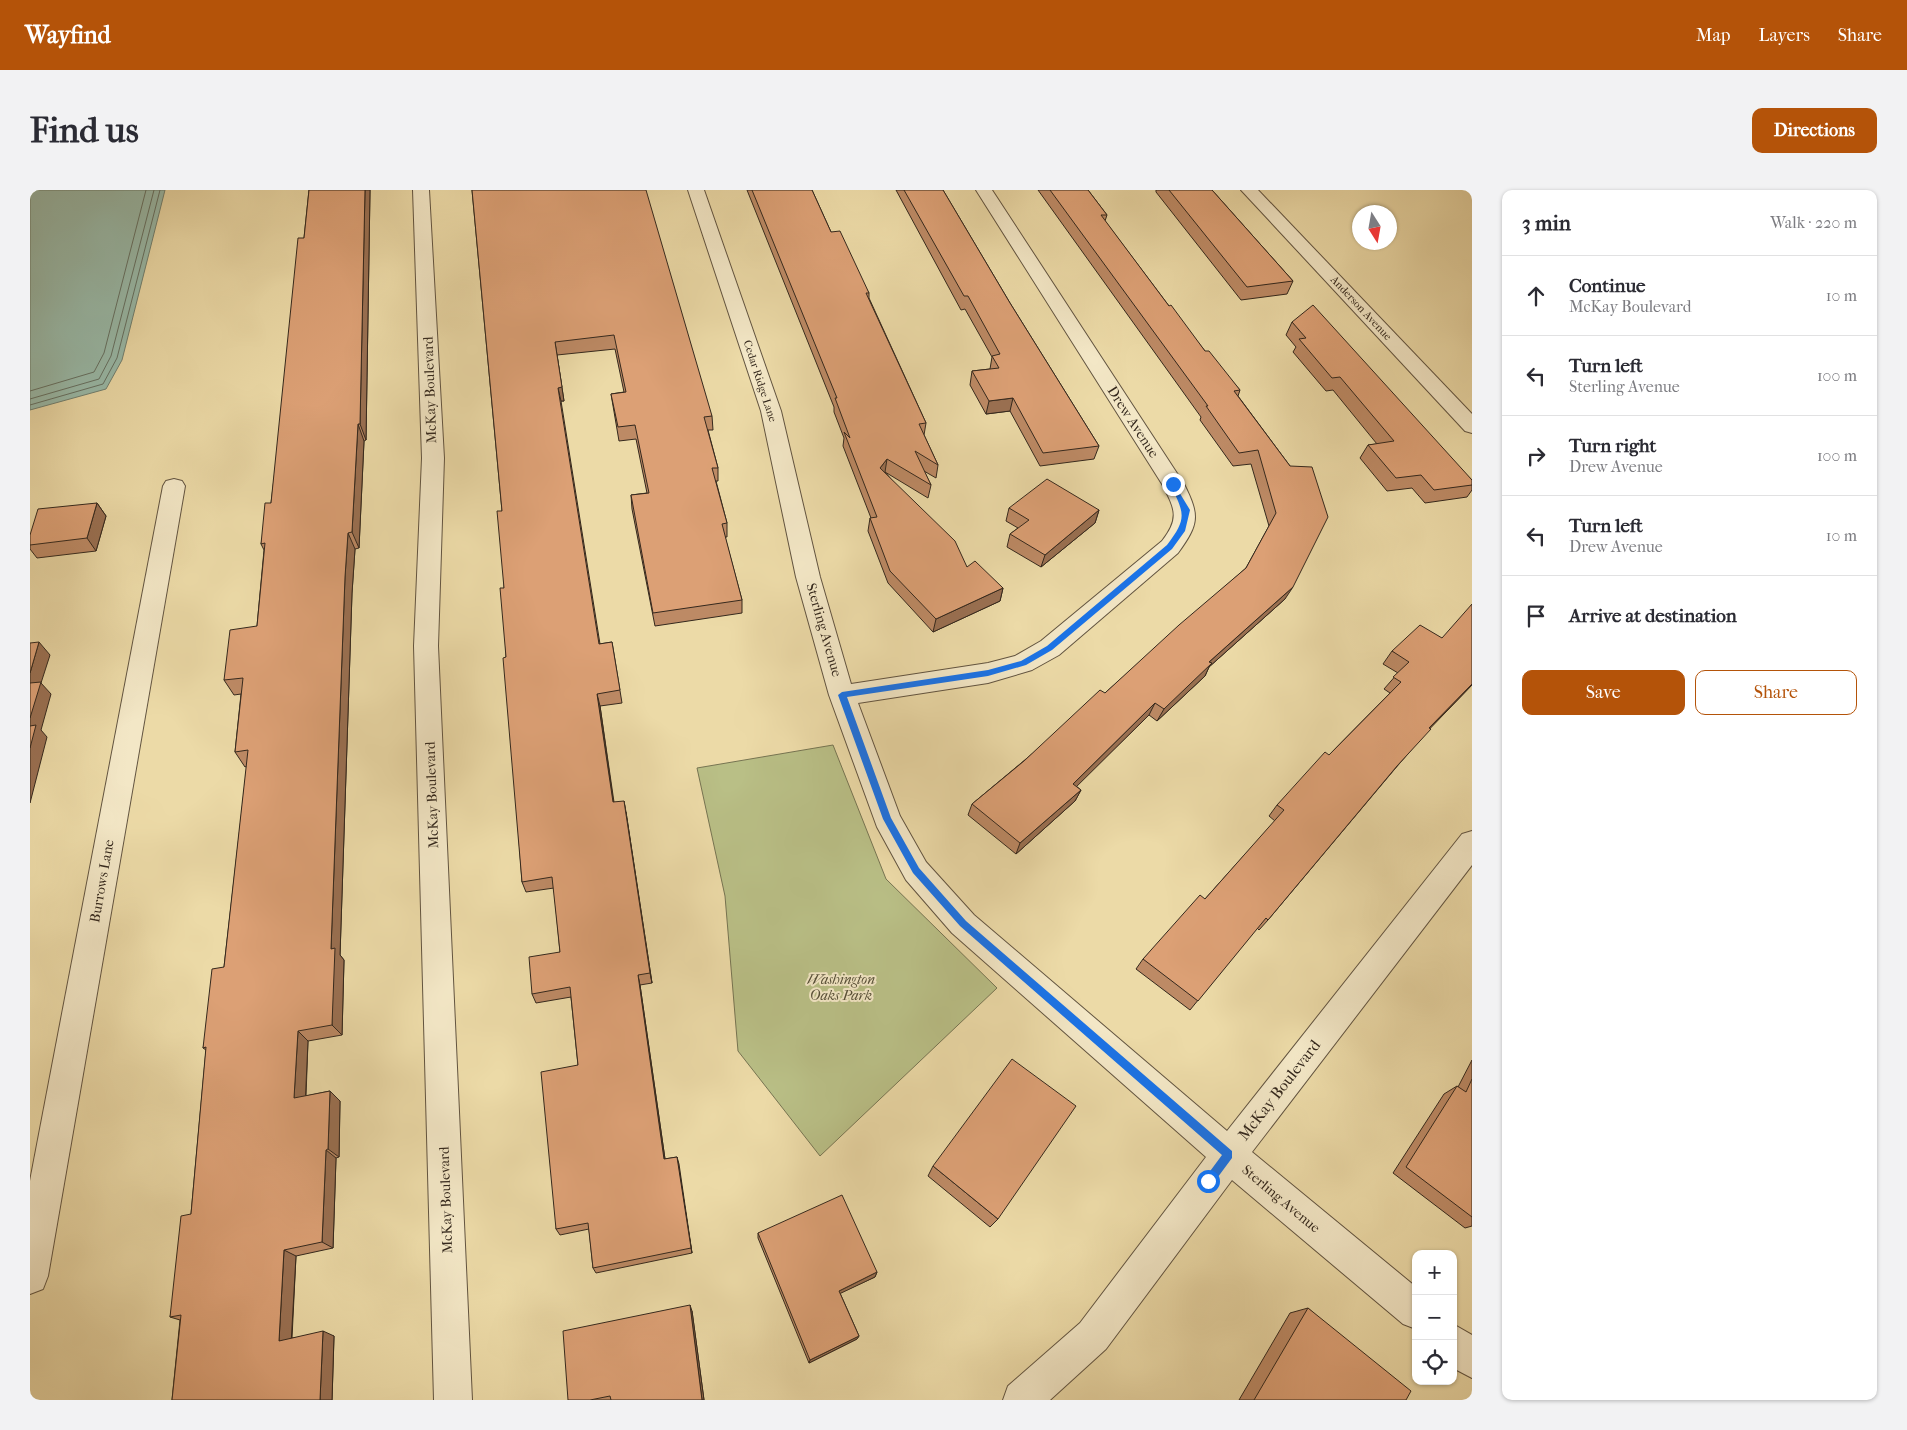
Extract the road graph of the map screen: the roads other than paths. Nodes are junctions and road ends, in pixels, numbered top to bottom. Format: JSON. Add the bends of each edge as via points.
{"nodes":[{"id":1,"x":421,"y":190,"type":"edge"},
{"id":2,"x":696,"y":190,"type":"edge"},
{"id":3,"x":984,"y":190,"type":"edge"},
{"id":4,"x":1249,"y":190,"type":"edge"},
{"id":5,"x":1472,"y":426,"type":"edge"},
{"id":6,"x":174,"y":486,"type":"dead end"},
{"id":7,"x":808,"y":577,"type":"joint"},
{"id":8,"x":842,"y":695,"type":"junction"},
{"id":9,"x":1472,"y":843,"type":"edge"},
{"id":10,"x":1229,"y":1154,"type":"junction"},
{"id":11,"x":30,"y":1276,"type":"edge"},
{"id":12,"x":1412,"y":1308,"type":"edge"},
{"id":13,"x":1457,"y":1346,"type":"edge"},
{"id":14,"x":1472,"y":1359,"type":"edge"},
{"id":15,"x":453,"y":1400,"type":"edge"},
{"id":16,"x":1022,"y":1400,"type":"edge"}],
"edges":[{"from":1,"to":15,"type":"street","name":"McKay Boulevard","via":[[433,458],[426,646]]},
{"from":2,"to":7,"type":"street","name":"Cedar Ridge Lane","via":[[771,411]]},
{"from":3,"to":8,"type":"street","name":"Drew Avenue","via":[[1173,484],[1186,510],[1182,531],[1170,547],[1050,648],[1023,663],[988,673]]},
{"from":4,"to":5,"type":"street","name":"Anderson Avenue"},
{"from":6,"to":11,"type":"street","name":"Burrows Lane"},
{"from":7,"to":8,"type":"street","name":"Sterling Avenue"},
{"from":8,"to":10,"type":"street","name":"Sterling Avenue","via":[[887,819],[916,871],[963,924]]},
{"from":9,"to":10,"type":"street","name":"McKay Boulevard"},
{"from":10,"to":12,"type":"street","name":"Sterling Avenue"},
{"from":10,"to":16,"type":"street","name":"McKay Boulevard","via":[[1093,1336]]},
{"from":13,"to":14,"type":"street"}]}
